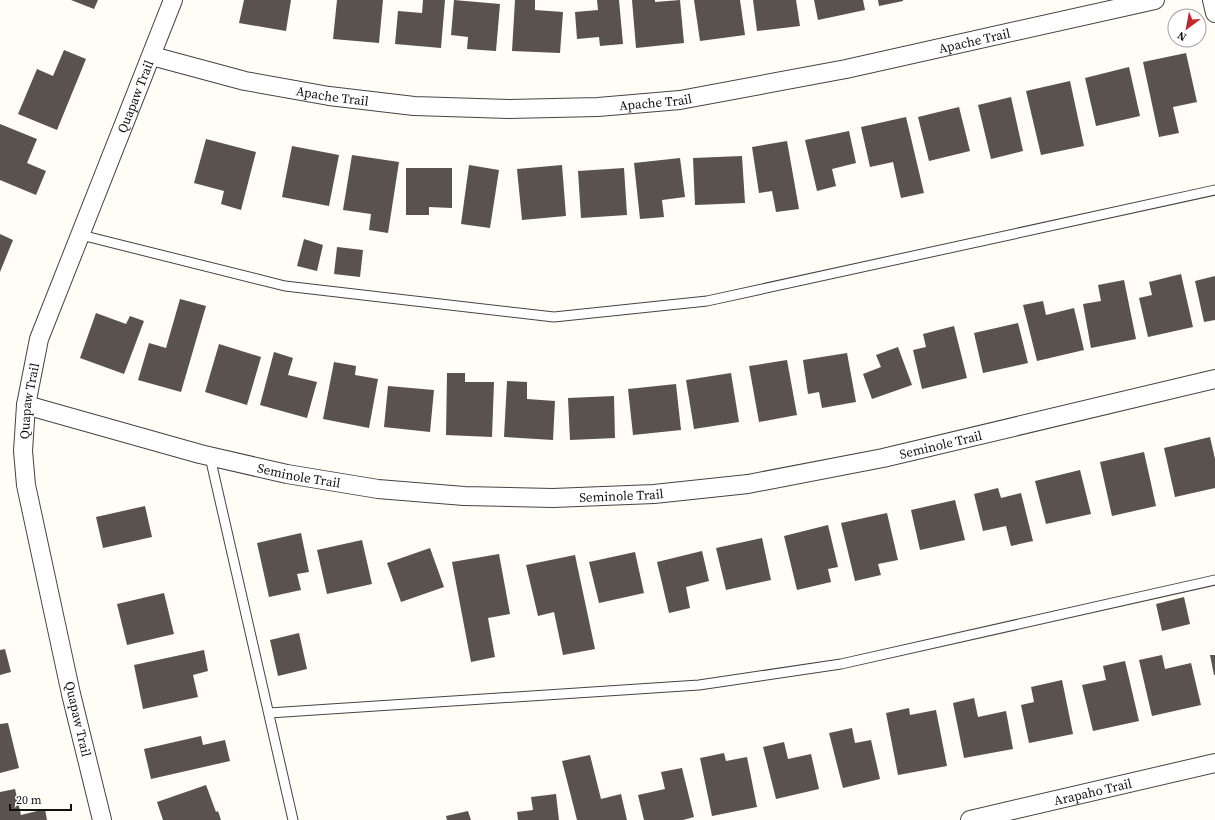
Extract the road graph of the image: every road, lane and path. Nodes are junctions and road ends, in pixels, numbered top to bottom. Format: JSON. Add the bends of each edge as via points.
{"nodes":[{"id":1,"x":173,"y":0,"type":"edge"},
{"id":2,"x":1155,"y":0,"type":"edge"},
{"id":3,"x":1212,"y":0,"type":"edge"},
{"id":4,"x":1215,"y":13,"type":"edge"},
{"id":5,"x":152,"y":56,"type":"junction"},
{"id":6,"x":1215,"y":190,"type":"edge"},
{"id":7,"x":80,"y":234,"type":"junction"},
{"id":8,"x":1215,"y":379,"type":"edge"},
{"id":9,"x":26,"y":405,"type":"junction"},
{"id":10,"x":210,"y":457,"type":"junction"},
{"id":11,"x":1215,"y":580,"type":"edge"},
{"id":12,"x":269,"y":713,"type":"junction"},
{"id":13,"x":1215,"y":763,"type":"edge"},
{"id":14,"x":102,"y":820,"type":"edge"},
{"id":15,"x":293,"y":820,"type":"edge"},
{"id":16,"x":970,"y":820,"type":"edge"}],
"edges":[{"from":1,"to":5,"type":"street","name":"Quapaw Trail"},
{"from":2,"to":5,"type":"street","name":"Apache Trail","via":[[846,69],[680,100],[598,107],[509,109],[414,106],[329,96],[245,81]]},
{"from":3,"to":4,"type":"street"},
{"from":5,"to":7,"type":"street","name":"Quapaw Trail"},
{"from":6,"to":7,"type":"lane","via":[[707,301],[554,317],[285,286]]},
{"from":7,"to":9,"type":"street","name":"Quapaw Trail","via":[[39,339]]},
{"from":8,"to":10,"type":"street","name":"Seminole Trail","via":[[883,458],[748,484],[654,494],[553,498],[464,496],[370,487],[287,474]]},
{"from":9,"to":10,"type":"street","name":"Seminole Trail"},
{"from":9,"to":14,"type":"street","name":"Quapaw Trail","via":[[23,451],[26,485],[71,694]]},
{"from":10,"to":12,"type":"lane"},
{"from":11,"to":12,"type":"lane","via":[[841,664],[699,685]]},
{"from":12,"to":15,"type":"lane"},
{"from":13,"to":16,"type":"street","name":"Arapaho Trail"}]}
